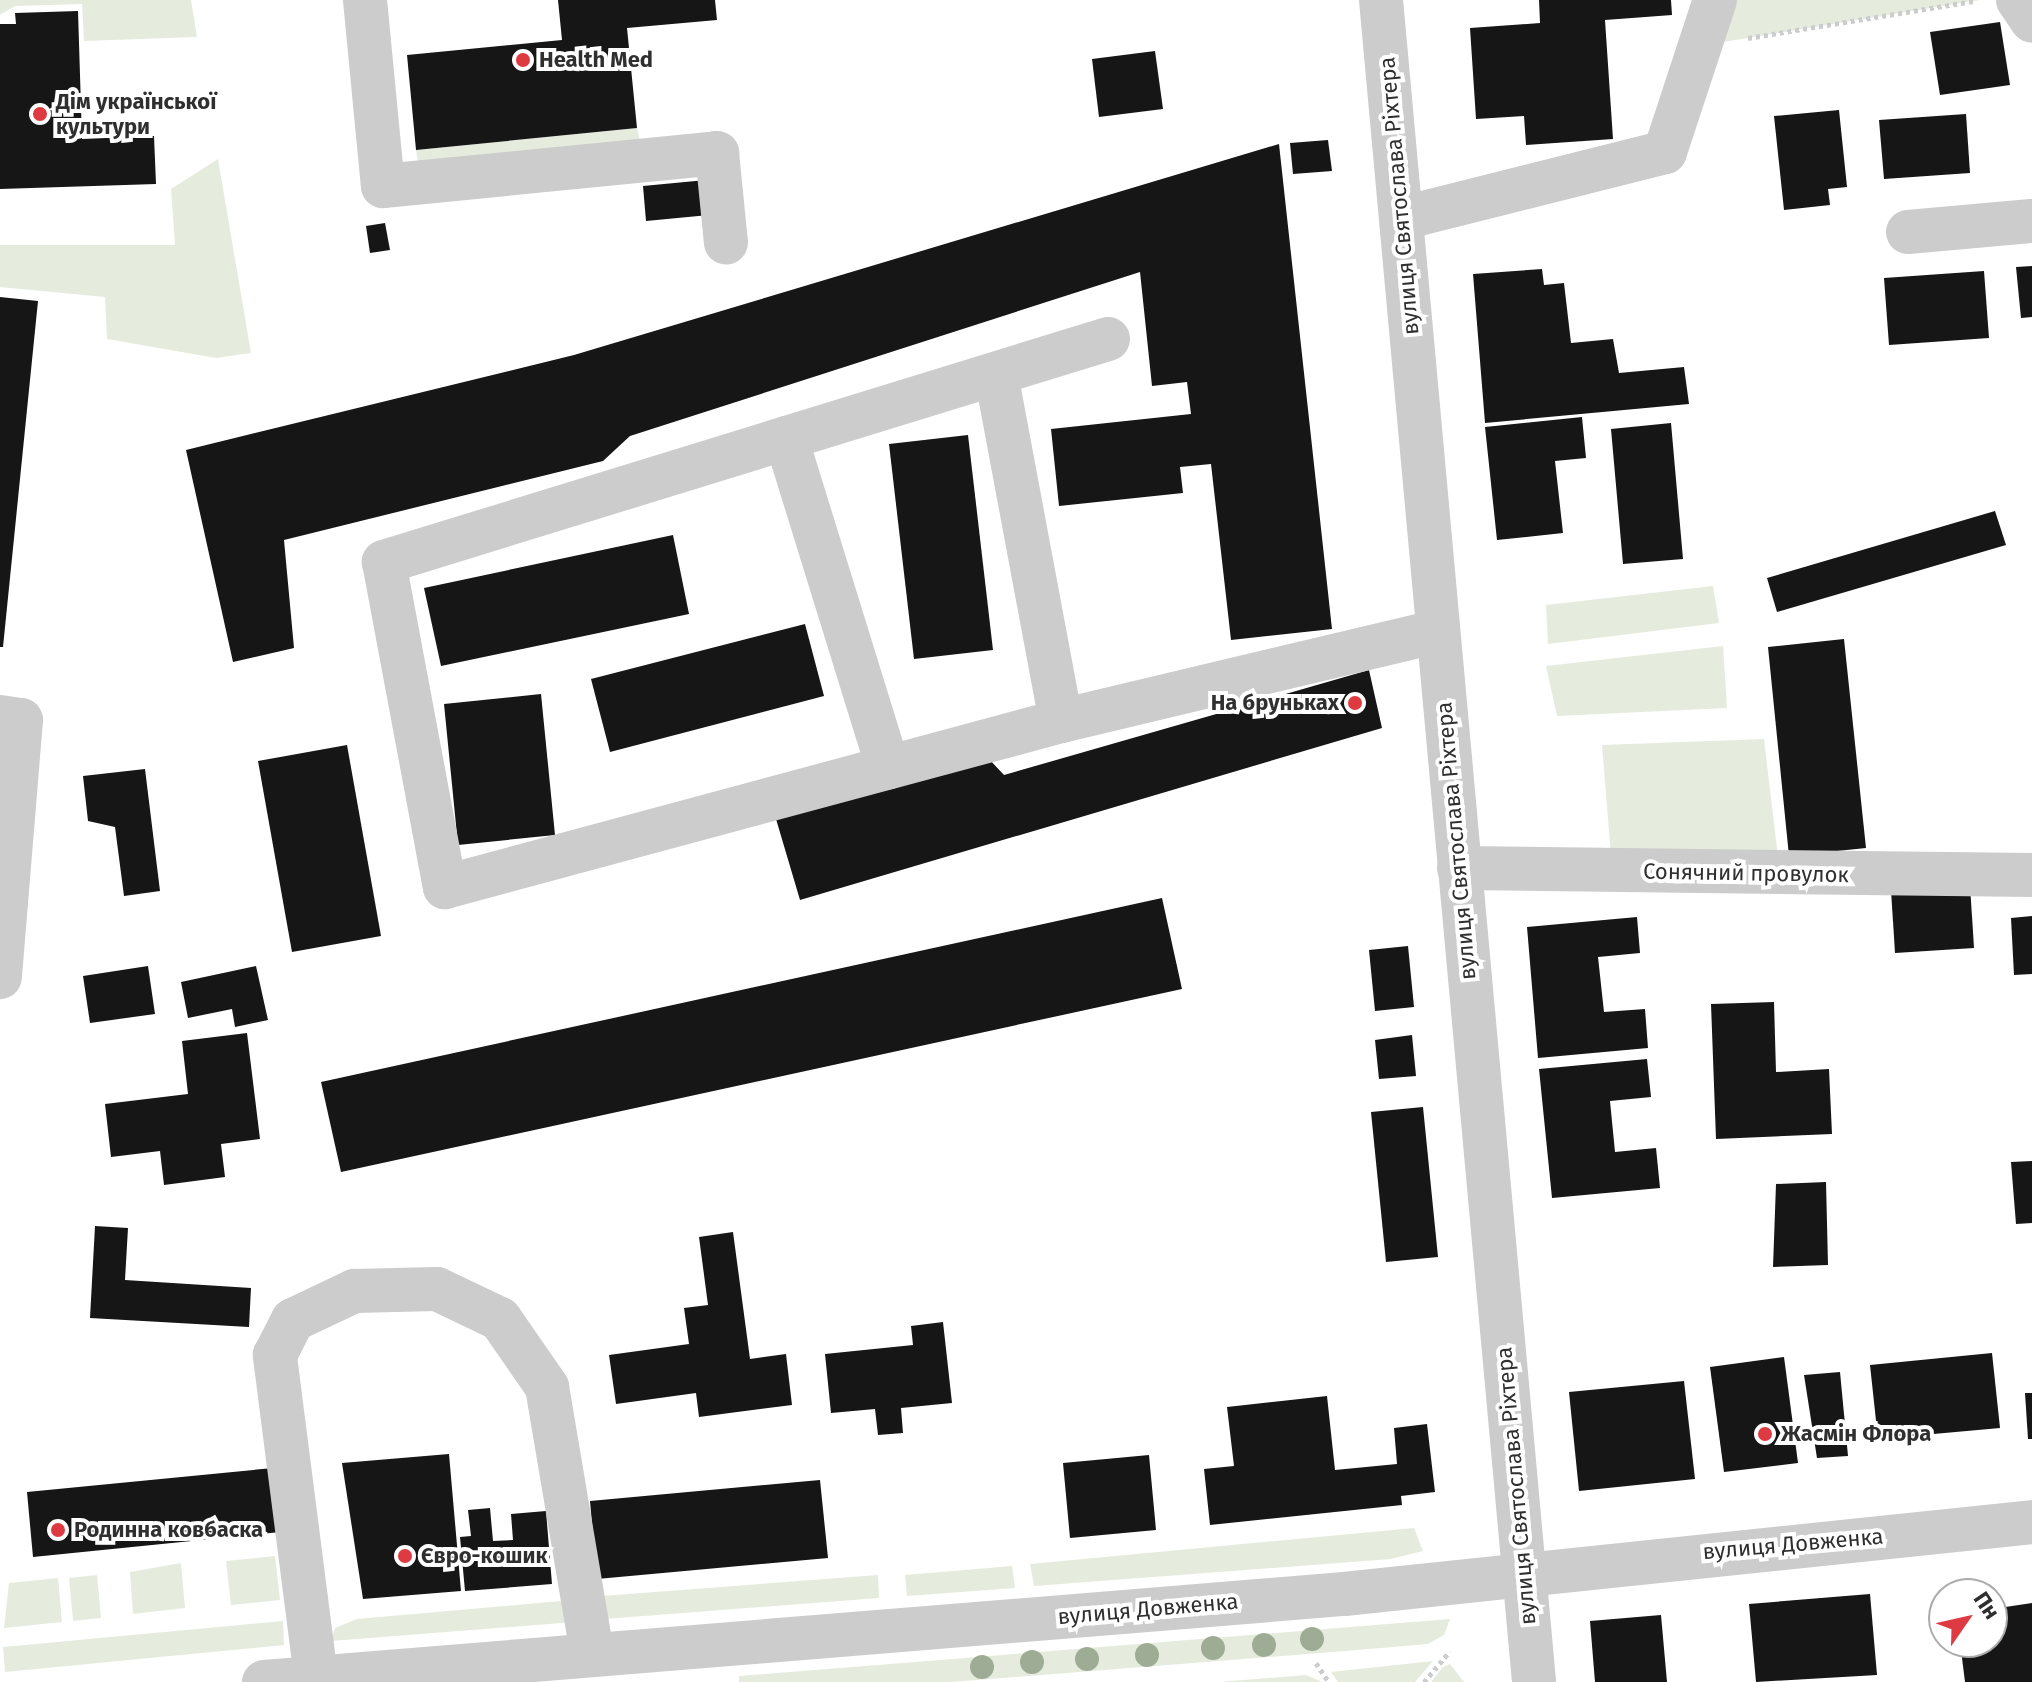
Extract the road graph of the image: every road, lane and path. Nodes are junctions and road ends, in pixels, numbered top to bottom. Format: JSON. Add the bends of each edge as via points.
{"nodes":[{"id":1,"x":365,"y":0,"type":"edge"},
{"id":2,"x":1381,"y":0,"type":"edge"},
{"id":3,"x":1715,"y":0,"type":"edge"},
{"id":4,"x":1980,"y":0,"type":"edge"},
{"id":5,"x":2018,"y":0,"type":"edge"},
{"id":6,"x":2032,"y":21,"type":"edge"},
{"id":7,"x":1700,"y":45,"type":"junction"},
{"id":8,"x":1403,"y":218,"type":"junction"},
{"id":9,"x":2032,"y":221,"type":"edge"},
{"id":10,"x":1908,"y":232,"type":"dead end"},
{"id":11,"x":726,"y":243,"type":"dead end"},
{"id":12,"x":1108,"y":339,"type":"dead end"},
{"id":13,"x":996,"y":374,"type":"junction"},
{"id":14,"x":786,"y":438,"type":"junction"},
{"id":15,"x":1436,"y":632,"type":"junction"},
{"id":16,"x":0,"y":717,"type":"edge"},
{"id":17,"x":1061,"y":721,"type":"junction"},
{"id":18,"x":888,"y":768,"type":"junction"},
{"id":19,"x":1459,"y":868,"type":"junction"},
{"id":20,"x":2032,"y":875,"type":"edge"},
{"id":21,"x":0,"y":977,"type":"edge"},
{"id":22,"x":2032,"y":1522,"type":"edge"},
{"id":23,"x":1523,"y":1572,"type":"junction"},
{"id":24,"x":1450,"y":1651,"type":"dead end"},
{"id":25,"x":592,"y":1654,"type":"junction"},
{"id":26,"x":717,"y":1663,"type":"edge"},
{"id":27,"x":1316,"y":1663,"type":"dead end"},
{"id":28,"x":316,"y":1677,"type":"junction"},
{"id":29,"x":264,"y":1682,"type":"edge"},
{"id":30,"x":1329,"y":1682,"type":"edge"},
{"id":31,"x":1424,"y":1682,"type":"edge"},
{"id":32,"x":1534,"y":1682,"type":"edge"}],
"edges":[{"from":1,"to":11,"type":"street","via":[[374,195],[717,153]]},
{"from":2,"to":8,"type":"street","name":"вулиця Святослава Ріхтера"},
{"from":3,"to":7,"type":"street"},
{"from":4,"to":7,"type":"path"},
{"from":5,"to":6,"type":"street"},
{"from":7,"to":8,"type":"street","via":[[1665,152]]},
{"from":8,"to":15,"type":"street","name":"вулиця Святослава Ріхтера"},
{"from":9,"to":10,"type":"street"},
{"from":12,"to":13,"type":"street"},
{"from":13,"to":14,"type":"street"},
{"from":13,"to":17,"type":"street"},
{"from":14,"to":18,"type":"street"},
{"from":14,"to":18,"type":"street","via":[[384,562],[445,887]]},
{"from":15,"to":17,"type":"street"},
{"from":15,"to":19,"type":"street","name":"вулиця Святослава Ріхтера"},
{"from":16,"to":21,"type":"street","via":[[21,720]]},
{"from":17,"to":18,"type":"street"},
{"from":19,"to":20,"type":"street","name":"Сонячний провулок"},
{"from":19,"to":23,"type":"street","name":"вулиця Святослава Ріхтера"},
{"from":22,"to":23,"type":"street","name":"вулиця Довженка"},
{"from":23,"to":26,"type":"street","name":"вулиця Довженка"},
{"from":23,"to":32,"type":"street","name":"вулиця Святослава Ріхтера"},
{"from":24,"to":31,"type":"path"},
{"from":25,"to":26,"type":"street","name":"вулиця Довженка"},
{"from":25,"to":28,"type":"street","name":"вулиця Довженка"},
{"from":25,"to":28,"type":"street","via":[[547,1387],[500,1319],[437,1289],[354,1291],[293,1320],[275,1355]]},
{"from":27,"to":30,"type":"path"},
{"from":28,"to":29,"type":"street","name":"вулиця Довженка"}]}
